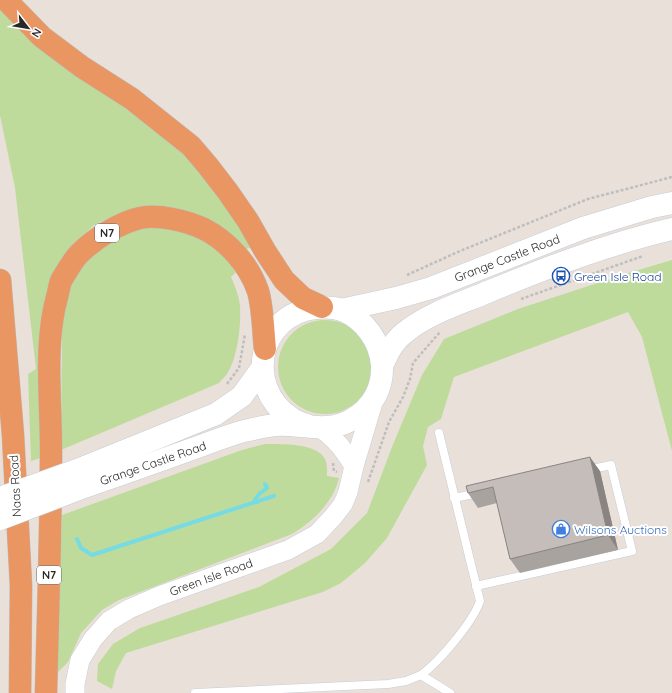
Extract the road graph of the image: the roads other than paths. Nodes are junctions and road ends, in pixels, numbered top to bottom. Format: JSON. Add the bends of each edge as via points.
{"nodes":[{"id":1,"x":6,"y":0,"type":"edge"},
{"id":2,"x":672,"y":203,"type":"edge"},
{"id":3,"x":672,"y":229,"type":"edge"},
{"id":4,"x":0,"y":280,"type":"edge"},
{"id":5,"x":332,"y":308,"type":"junction"},
{"id":6,"x":263,"y":359,"type":"junction"},
{"id":7,"x":382,"y":364,"type":"junction"},
{"id":8,"x":374,"y":399,"type":"junction"},
{"id":9,"x":315,"y":427,"type":"junction"},
{"id":10,"x":439,"y":433,"type":"dead end"},
{"id":11,"x":354,"y":466,"type":"junction"},
{"id":12,"x":580,"y":472,"type":"edge"},
{"id":13,"x":84,"y":477,"type":"junction"},
{"id":14,"x":486,"y":491,"type":"edge"},
{"id":15,"x":0,"y":498,"type":"edge"},
{"id":16,"x":454,"y":498,"type":"junction"},
{"id":17,"x":0,"y":519,"type":"edge"},
{"id":18,"x":476,"y":586,"type":"junction"},
{"id":19,"x":421,"y":675,"type":"junction"},
{"id":20,"x":20,"y":693,"type":"edge"},
{"id":21,"x":46,"y":693,"type":"edge"},
{"id":22,"x":75,"y":693,"type":"edge"},
{"id":23,"x":195,"y":693,"type":"edge"},
{"id":24,"x":450,"y":693,"type":"edge"}],
"edges":[{"from":1,"to":5,"type":"highway","via":[[42,37],[132,99],[191,146],[248,221],[284,280],[303,298]]},
{"from":2,"to":5,"type":"main road","name":"Grange Castle Road","via":[[583,228],[423,290],[396,298]]},
{"from":3,"to":7,"type":"main road","name":"Grange Castle Road","via":[[570,259],[432,315],[408,330],[393,344]]},
{"from":4,"to":20,"type":"highway","name":"Naas Road","number":"N7","via":[[13,435],[20,586]]},
{"from":5,"to":6,"type":"main road","name":"Grange Castle Road","via":[[307,309],[293,314],[271,335]]},
{"from":5,"to":7,"type":"main road","name":"Grange Castle Road","via":[[357,318],[370,330],[379,346]]},
{"from":6,"to":9,"type":"main road","via":[[266,388],[276,406],[291,419]]},
{"from":6,"to":13,"type":"main road","name":"Grange Castle Road","via":[[242,396],[216,414]]},
{"from":6,"to":21,"type":"highway","number":"N7","via":[[258,292],[250,275],[238,255],[219,239],[183,221],[142,218],[127,222],[103,234],[79,253],[61,280],[53,310],[50,344],[51,450]]},
{"from":7,"to":8,"type":"main road","name":"Grange Castle Road","via":[[381,382]]},
{"from":8,"to":9,"type":"main road","name":"Grange Castle Road","via":[[364,411],[350,421],[335,426]]},
{"from":8,"to":11,"type":"street","name":"Green Isle Road"},
{"from":9,"to":11,"type":"street","via":[[334,438]]},
{"from":9,"to":13,"type":"main road","name":"Grange Castle Road","via":[[275,425]]},
{"from":10,"to":16,"type":"lane"},
{"from":11,"to":22,"type":"street","name":"Green Isle Road","via":[[343,504],[317,534],[288,550],[159,596],[109,621],[93,639],[80,660]]},
{"from":12,"to":18,"type":"lane","via":[[611,465],[632,551]]},
{"from":13,"to":15,"type":"main road","name":"Grange Castle Road","bridge":true},
{"from":13,"to":17,"type":"main road","name":"Grange Castle Road","bridge":true},
{"from":14,"to":16,"type":"lane"},
{"from":16,"to":18,"type":"lane"},
{"from":18,"to":19,"type":"lane","via":[[480,601],[475,613],[438,660]]},
{"from":19,"to":23,"type":"lane","via":[[388,684]]},
{"from":19,"to":24,"type":"lane"}]}
